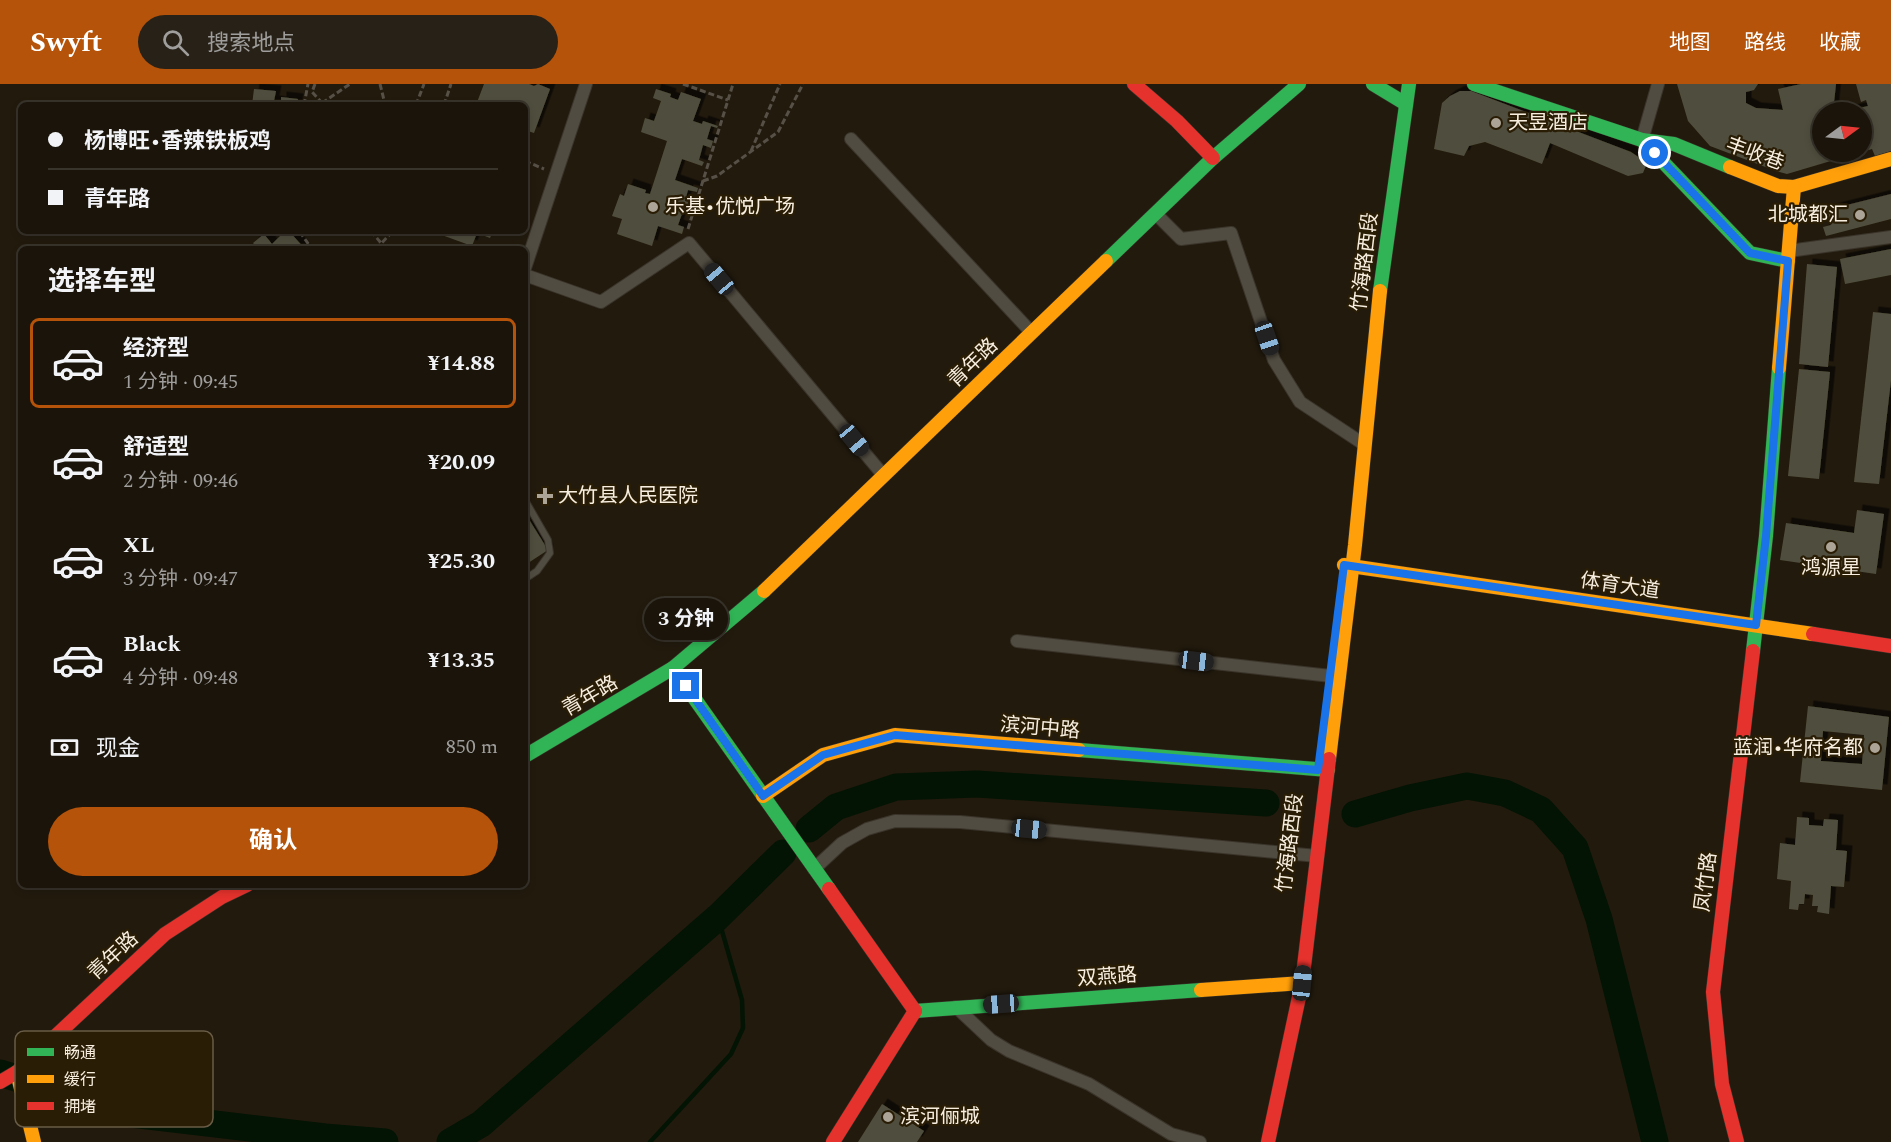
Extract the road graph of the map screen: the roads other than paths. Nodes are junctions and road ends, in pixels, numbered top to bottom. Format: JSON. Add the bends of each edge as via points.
{"nodes":[{"id":1,"x":586,"y":84,"type":"edge"},
{"id":2,"x":1134,"y":84,"type":"edge"},
{"id":3,"x":1299,"y":84,"type":"edge"},
{"id":4,"x":1373,"y":84,"type":"edge"},
{"id":5,"x":1400,"y":84,"type":"edge"},
{"id":6,"x":1409,"y":84,"type":"edge"},
{"id":7,"x":1474,"y":84,"type":"edge"},
{"id":8,"x":1658,"y":84,"type":"edge"},
{"id":9,"x":1402,"y":101,"type":"junction"},
{"id":10,"x":851,"y":139,"type":"dead end"},
{"id":11,"x":1642,"y":140,"type":"junction"},
{"id":12,"x":1213,"y":158,"type":"junction"},
{"id":13,"x":1891,"y":159,"type":"edge"},
{"id":14,"x":1794,"y":187,"type":"junction"},
{"id":15,"x":1156,"y":214,"type":"junction"},
{"id":16,"x":1891,"y":237,"type":"edge"},
{"id":17,"x":1788,"y":256,"type":"junction"},
{"id":18,"x":528,"y":259,"type":"edge"},
{"id":19,"x":528,"y":276,"type":"edge"},
{"id":20,"x":1032,"y":333,"type":"junction"},
{"id":21,"x":1360,"y":442,"type":"junction"},
{"id":22,"x":884,"y":476,"type":"junction"},
{"id":23,"x":528,"y":505,"type":"edge"},
{"id":24,"x":1348,"y":565,"type":"junction"},
{"id":25,"x":528,"y":577,"type":"edge"},
{"id":26,"x":1756,"y":625,"type":"junction"},
{"id":27,"x":1017,"y":641,"type":"dead end"},
{"id":28,"x":1891,"y":646,"type":"edge"},
{"id":29,"x":673,"y":668,"type":"junction"},
{"id":30,"x":1335,"y":677,"type":"junction"},
{"id":31,"x":528,"y":754,"type":"edge"},
{"id":32,"x":1323,"y":770,"type":"junction"},
{"id":33,"x":763,"y":796,"type":"junction"},
{"id":34,"x":1312,"y":856,"type":"junction"},
{"id":35,"x":814,"y":869,"type":"junction"},
{"id":36,"x":241,"y":888,"type":"edge"},
{"id":37,"x":1297,"y":984,"type":"junction"},
{"id":38,"x":957,"y":1007,"type":"junction"},
{"id":39,"x":915,"y":1011,"type":"junction"},
{"id":40,"x":61,"y":1031,"type":"edge"},
{"id":41,"x":15,"y":1073,"type":"edge"},
{"id":42,"x":0,"y":1082,"type":"edge"},
{"id":43,"x":30,"y":1127,"type":"edge"},
{"id":44,"x":34,"y":1142,"type":"edge"},
{"id":45,"x":833,"y":1142,"type":"edge"},
{"id":46,"x":1200,"y":1142,"type":"edge"},
{"id":47,"x":1259,"y":1142,"type":"edge"},
{"id":48,"x":1268,"y":1142,"type":"edge"},
{"id":49,"x":1737,"y":1142,"type":"edge"}],
"edges":[{"from":1,"to":18,"type":"street"},
{"from":2,"to":12,"type":"street"},
{"from":3,"to":12,"type":"street","name":"青年路"},
{"from":4,"to":9,"type":"street"},
{"from":5,"to":9,"type":"street","name":"竹海路西段"},
{"from":6,"to":9,"type":"street","name":"竹海路西段"},
{"from":7,"to":11,"type":"street","name":"丰收巷"},
{"from":8,"to":11,"type":"street"},
{"from":9,"to":21,"type":"street","name":"竹海路西段","via":[[1374,266]]},
{"from":10,"to":20,"type":"street"},
{"from":11,"to":14,"type":"street","name":"丰收巷","via":[[1674,144],[1778,186]]},
{"from":11,"to":17,"type":"street","name":"丰收巷","via":[[1750,253]]},
{"from":12,"to":15,"type":"street","name":"青年路"},
{"from":13,"to":14,"type":"street","name":"丰收巷"},
{"from":14,"to":17,"type":"street","name":"凤竹路"},
{"from":15,"to":20,"type":"street","name":"青年路"},
{"from":15,"to":21,"type":"street","via":[[1181,239],[1231,233],[1274,360],[1300,402]]},
{"from":16,"to":17,"type":"street"},
{"from":17,"to":26,"type":"street","name":"凤竹路"},
{"from":19,"to":22,"type":"street","via":[[601,302],[689,243]]},
{"from":20,"to":22,"type":"street","name":"青年路"},
{"from":21,"to":24,"type":"street","name":"竹海路西段"},
{"from":22,"to":29,"type":"street","name":"青年路","via":[[769,587]]},
{"from":23,"to":25,"type":"lane","via":[[548,540],[550,553]]},
{"from":24,"to":26,"type":"street","name":"体育大道"},
{"from":24,"to":30,"type":"street","name":"竹海路西段"},
{"from":26,"to":28,"type":"street","name":"体育大道"},
{"from":26,"to":49,"type":"street","name":"凤竹路","via":[[1713,992],[1722,1084]]},
{"from":27,"to":30,"type":"street"},
{"from":29,"to":31,"type":"street","name":"青年路"},
{"from":29,"to":33,"type":"street"},
{"from":30,"to":32,"type":"street","name":"竹海路西段"},
{"from":32,"to":33,"type":"street","name":"滨河中路","via":[[895,735],[823,755]]},
{"from":32,"to":34,"type":"street","name":"竹海路西段"},
{"from":33,"to":35,"type":"street"},
{"from":34,"to":35,"type":"street","via":[[960,822],[895,821],[867,829],[842,843]]},
{"from":34,"to":37,"type":"street","name":"竹海路西段"},
{"from":35,"to":39,"type":"street"},
{"from":36,"to":40,"type":"street","name":"青年路","via":[[165,934]]},
{"from":37,"to":38,"type":"street","name":"双燕路"},
{"from":37,"to":47,"type":"street","name":"竹海路西段"},
{"from":37,"to":48,"type":"street","name":"竹海路西段"},
{"from":38,"to":39,"type":"street","name":"双燕路"},
{"from":38,"to":46,"type":"street","via":[[991,1040],[1009,1051],[1089,1084],[1172,1134]]},
{"from":39,"to":45,"type":"street"},
{"from":41,"to":42,"type":"street","name":"青年路"},
{"from":43,"to":44,"type":"street"}]}
